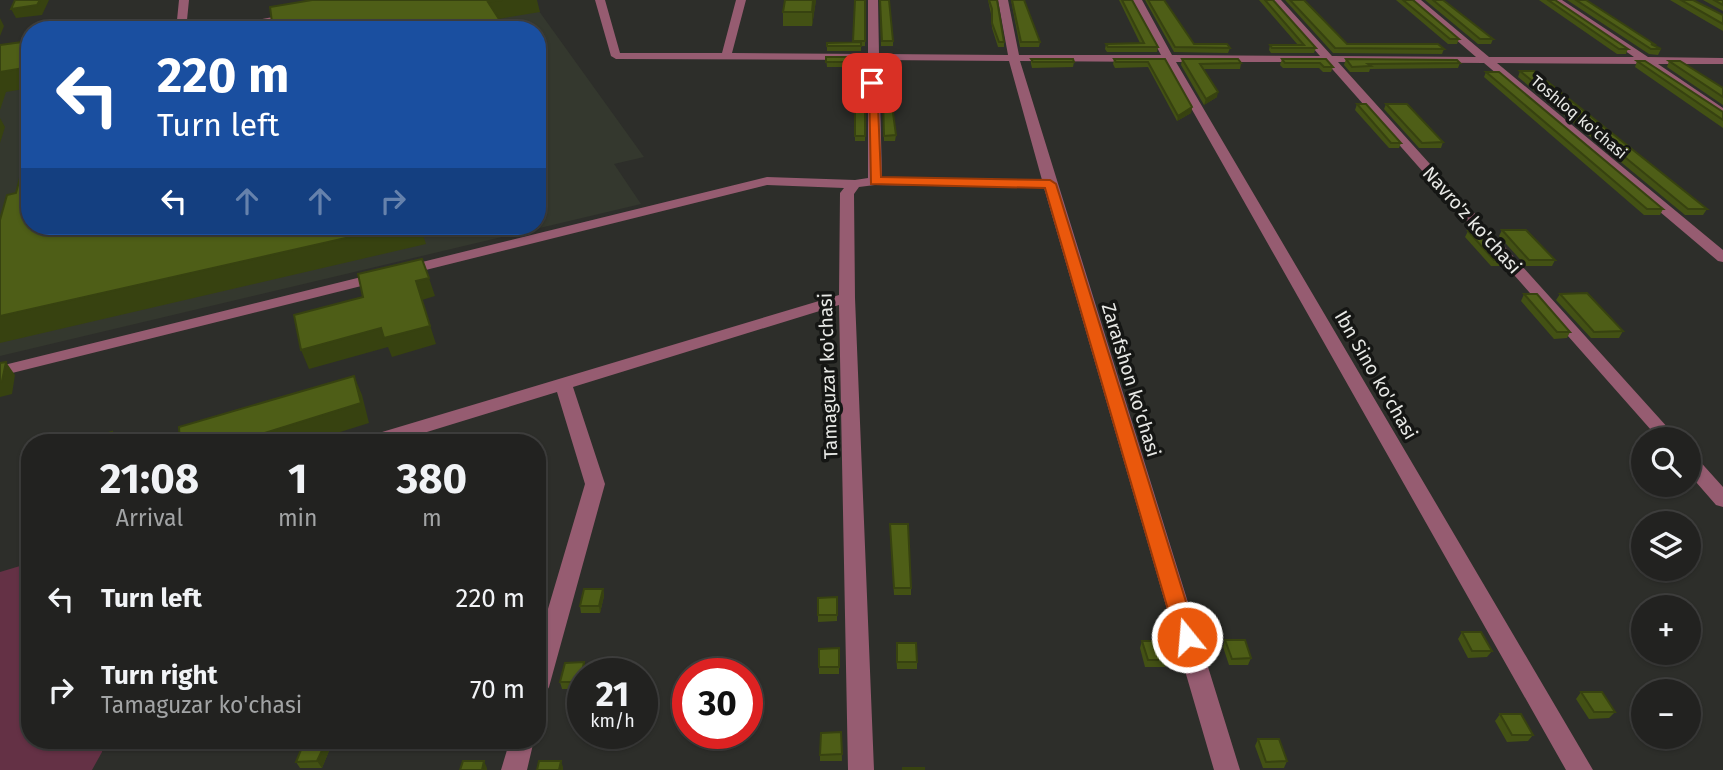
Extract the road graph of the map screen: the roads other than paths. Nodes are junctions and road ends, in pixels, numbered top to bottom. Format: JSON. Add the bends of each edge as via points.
{"nodes":[{"id":1,"x":184,"y":0,"type":"edge"},
{"id":2,"x":600,"y":0,"type":"edge"},
{"id":3,"x":741,"y":0,"type":"edge"},
{"id":4,"x":873,"y":0,"type":"edge"},
{"id":5,"x":1003,"y":0,"type":"edge"},
{"id":6,"x":1138,"y":0,"type":"edge"},
{"id":7,"x":1276,"y":0,"type":"edge"},
{"id":8,"x":1415,"y":0,"type":"edge"},
{"id":9,"x":1556,"y":0,"type":"edge"},
{"id":10,"x":313,"y":14,"type":"edge"},
{"id":11,"x":182,"y":21,"type":"edge"},
{"id":12,"x":266,"y":21,"type":"edge"},
{"id":13,"x":726,"y":57,"type":"junction"},
{"id":14,"x":872,"y":58,"type":"junction"},
{"id":15,"x":1167,"y":58,"type":"junction"},
{"id":16,"x":1014,"y":59,"type":"junction"},
{"id":17,"x":1328,"y":59,"type":"junction"},
{"id":18,"x":1485,"y":59,"type":"junction"},
{"id":19,"x":1646,"y":60,"type":"junction"},
{"id":20,"x":1723,"y":61,"type":"edge"},
{"id":21,"x":1723,"y":113,"type":"edge"},
{"id":22,"x":875,"y":181,"type":"junction"},
{"id":23,"x":855,"y":184,"type":"junction"},
{"id":24,"x":1050,"y":184,"type":"junction"},
{"id":25,"x":1723,"y":258,"type":"edge"},
{"id":26,"x":847,"y":298,"type":"junction"},
{"id":27,"x":0,"y":371,"type":"edge"},
{"id":28,"x":563,"y":383,"type":"junction"},
{"id":29,"x":1658,"y":427,"type":"edge"},
{"id":30,"x":398,"y":434,"type":"edge"},
{"id":31,"x":1701,"y":475,"type":"edge"},
{"id":32,"x":1723,"y":500,"type":"edge"},
{"id":33,"x":546,"y":655,"type":"edge"},
{"id":34,"x":520,"y":749,"type":"edge"},
{"id":35,"x":514,"y":770,"type":"edge"},
{"id":36,"x":861,"y":770,"type":"edge"},
{"id":37,"x":1227,"y":770,"type":"edge"},
{"id":38,"x":1580,"y":770,"type":"edge"}],
"edges":[{"from":1,"to":11,"type":"street"},
{"from":2,"to":13,"type":"street","via":[[616,56]]},
{"from":3,"to":13,"type":"street"},
{"from":4,"to":14,"type":"street"},
{"from":5,"to":16,"type":"street","name":"Zarafshon ko'chasi"},
{"from":6,"to":15,"type":"street","name":"Ibn Sino ko'chasi"},
{"from":7,"to":17,"type":"street","name":"Navro'z ko'chasi"},
{"from":8,"to":18,"type":"street","name":"Toshloq ko'chasi"},
{"from":9,"to":19,"type":"street"},
{"from":10,"to":12,"type":"street"},
{"from":13,"to":14,"type":"street"},
{"from":14,"to":16,"type":"street"},
{"from":14,"to":22,"type":"street"},
{"from":15,"to":16,"type":"street"},
{"from":15,"to":17,"type":"street"},
{"from":15,"to":38,"type":"street","name":"Ibn Sino ko'chasi"},
{"from":16,"to":24,"type":"street","name":"Zarafshon ko'chasi"},
{"from":17,"to":18,"type":"street"},
{"from":17,"to":29,"type":"street","name":"Navro'z ko'chasi"},
{"from":18,"to":19,"type":"street"},
{"from":18,"to":25,"type":"street","name":"Toshloq ko'chasi"},
{"from":19,"to":20,"type":"street"},
{"from":19,"to":21,"type":"street"},
{"from":22,"to":23,"type":"street"},
{"from":22,"to":24,"type":"street"},
{"from":23,"to":26,"type":"street","name":"Tamaguzar ko'chasi","via":[[847,193]]},
{"from":23,"to":27,"type":"street","via":[[767,181]]},
{"from":24,"to":37,"type":"street","name":"Zarafshon ko'chasi"},
{"from":26,"to":28,"type":"street"},
{"from":26,"to":36,"type":"street","name":"Tamaguzar ko'chasi"},
{"from":28,"to":30,"type":"street"},
{"from":28,"to":33,"type":"street","via":[[594,484]]},
{"from":31,"to":32,"type":"street"},
{"from":34,"to":35,"type":"street"}]}
